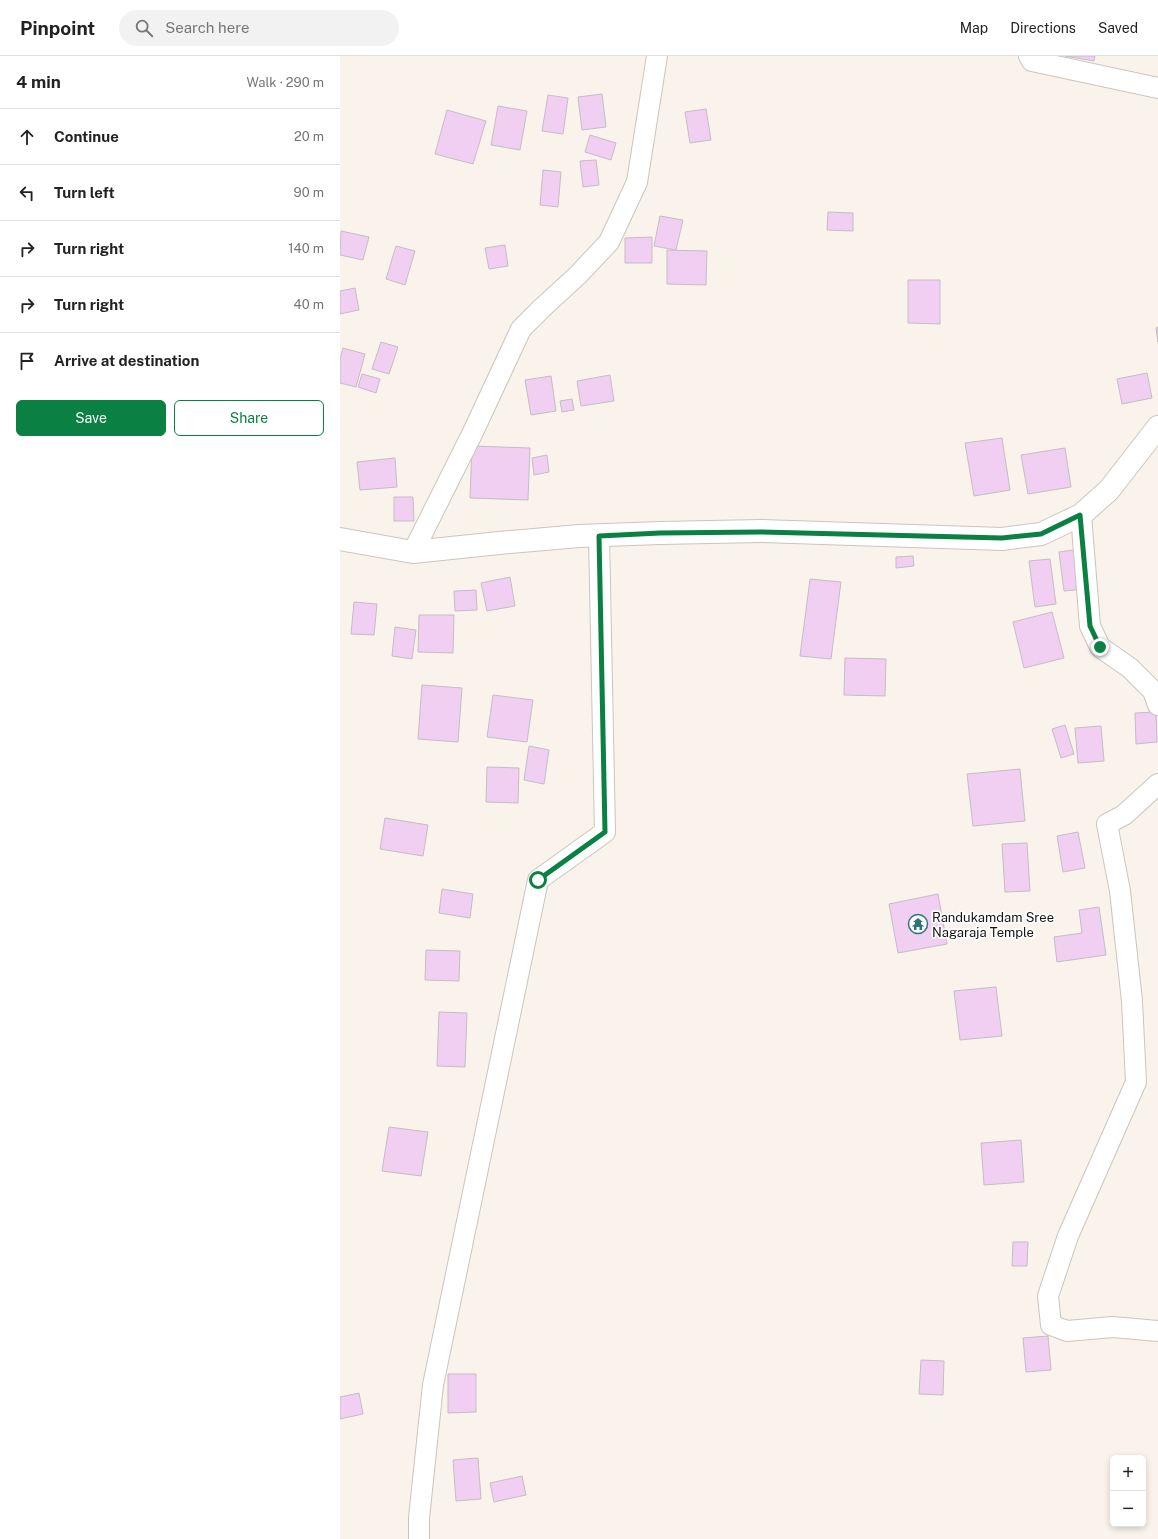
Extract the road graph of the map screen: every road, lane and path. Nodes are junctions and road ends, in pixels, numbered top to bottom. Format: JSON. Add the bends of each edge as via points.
{"nodes":[{"id":1,"x":657,"y":56,"type":"edge"},
{"id":2,"x":1029,"y":56,"type":"edge"},
{"id":3,"x":1158,"y":88,"type":"edge"},
{"id":4,"x":1158,"y":427,"type":"edge"},
{"id":5,"x":1080,"y":515,"type":"junction"},
{"id":6,"x":599,"y":536,"type":"junction"},
{"id":7,"x":340,"y":539,"type":"edge"},
{"id":8,"x":413,"y":552,"type":"junction"},
{"id":9,"x":1158,"y":706,"type":"edge"},
{"id":10,"x":1158,"y":784,"type":"edge"},
{"id":11,"x":1158,"y":1331,"type":"edge"},
{"id":12,"x":420,"y":1539,"type":"edge"}],
"edges":[{"from":1,"to":8,"type":"street","via":[[636,182],[609,242],[521,329]]},
{"from":2,"to":3,"type":"street","via":[[1032,61]]},
{"from":4,"to":5,"type":"street","via":[[1109,490]]},
{"from":5,"to":6,"type":"street","via":[[1041,534],[1002,538],[761,532]]},
{"from":5,"to":9,"type":"street","via":[[1090,626],[1100,647],[1130,668],[1153,692]]},
{"from":6,"to":8,"type":"street"},
{"from":6,"to":12,"type":"street","via":[[605,832],[538,880],[433,1385]]},
{"from":7,"to":8,"type":"street"},
{"from":10,"to":11,"type":"street","via":[[1124,815],[1107,824],[1120,891],[1132,1001],[1136,1082],[1068,1236],[1048,1296],[1051,1325],[1068,1331],[1113,1326]]}]}
